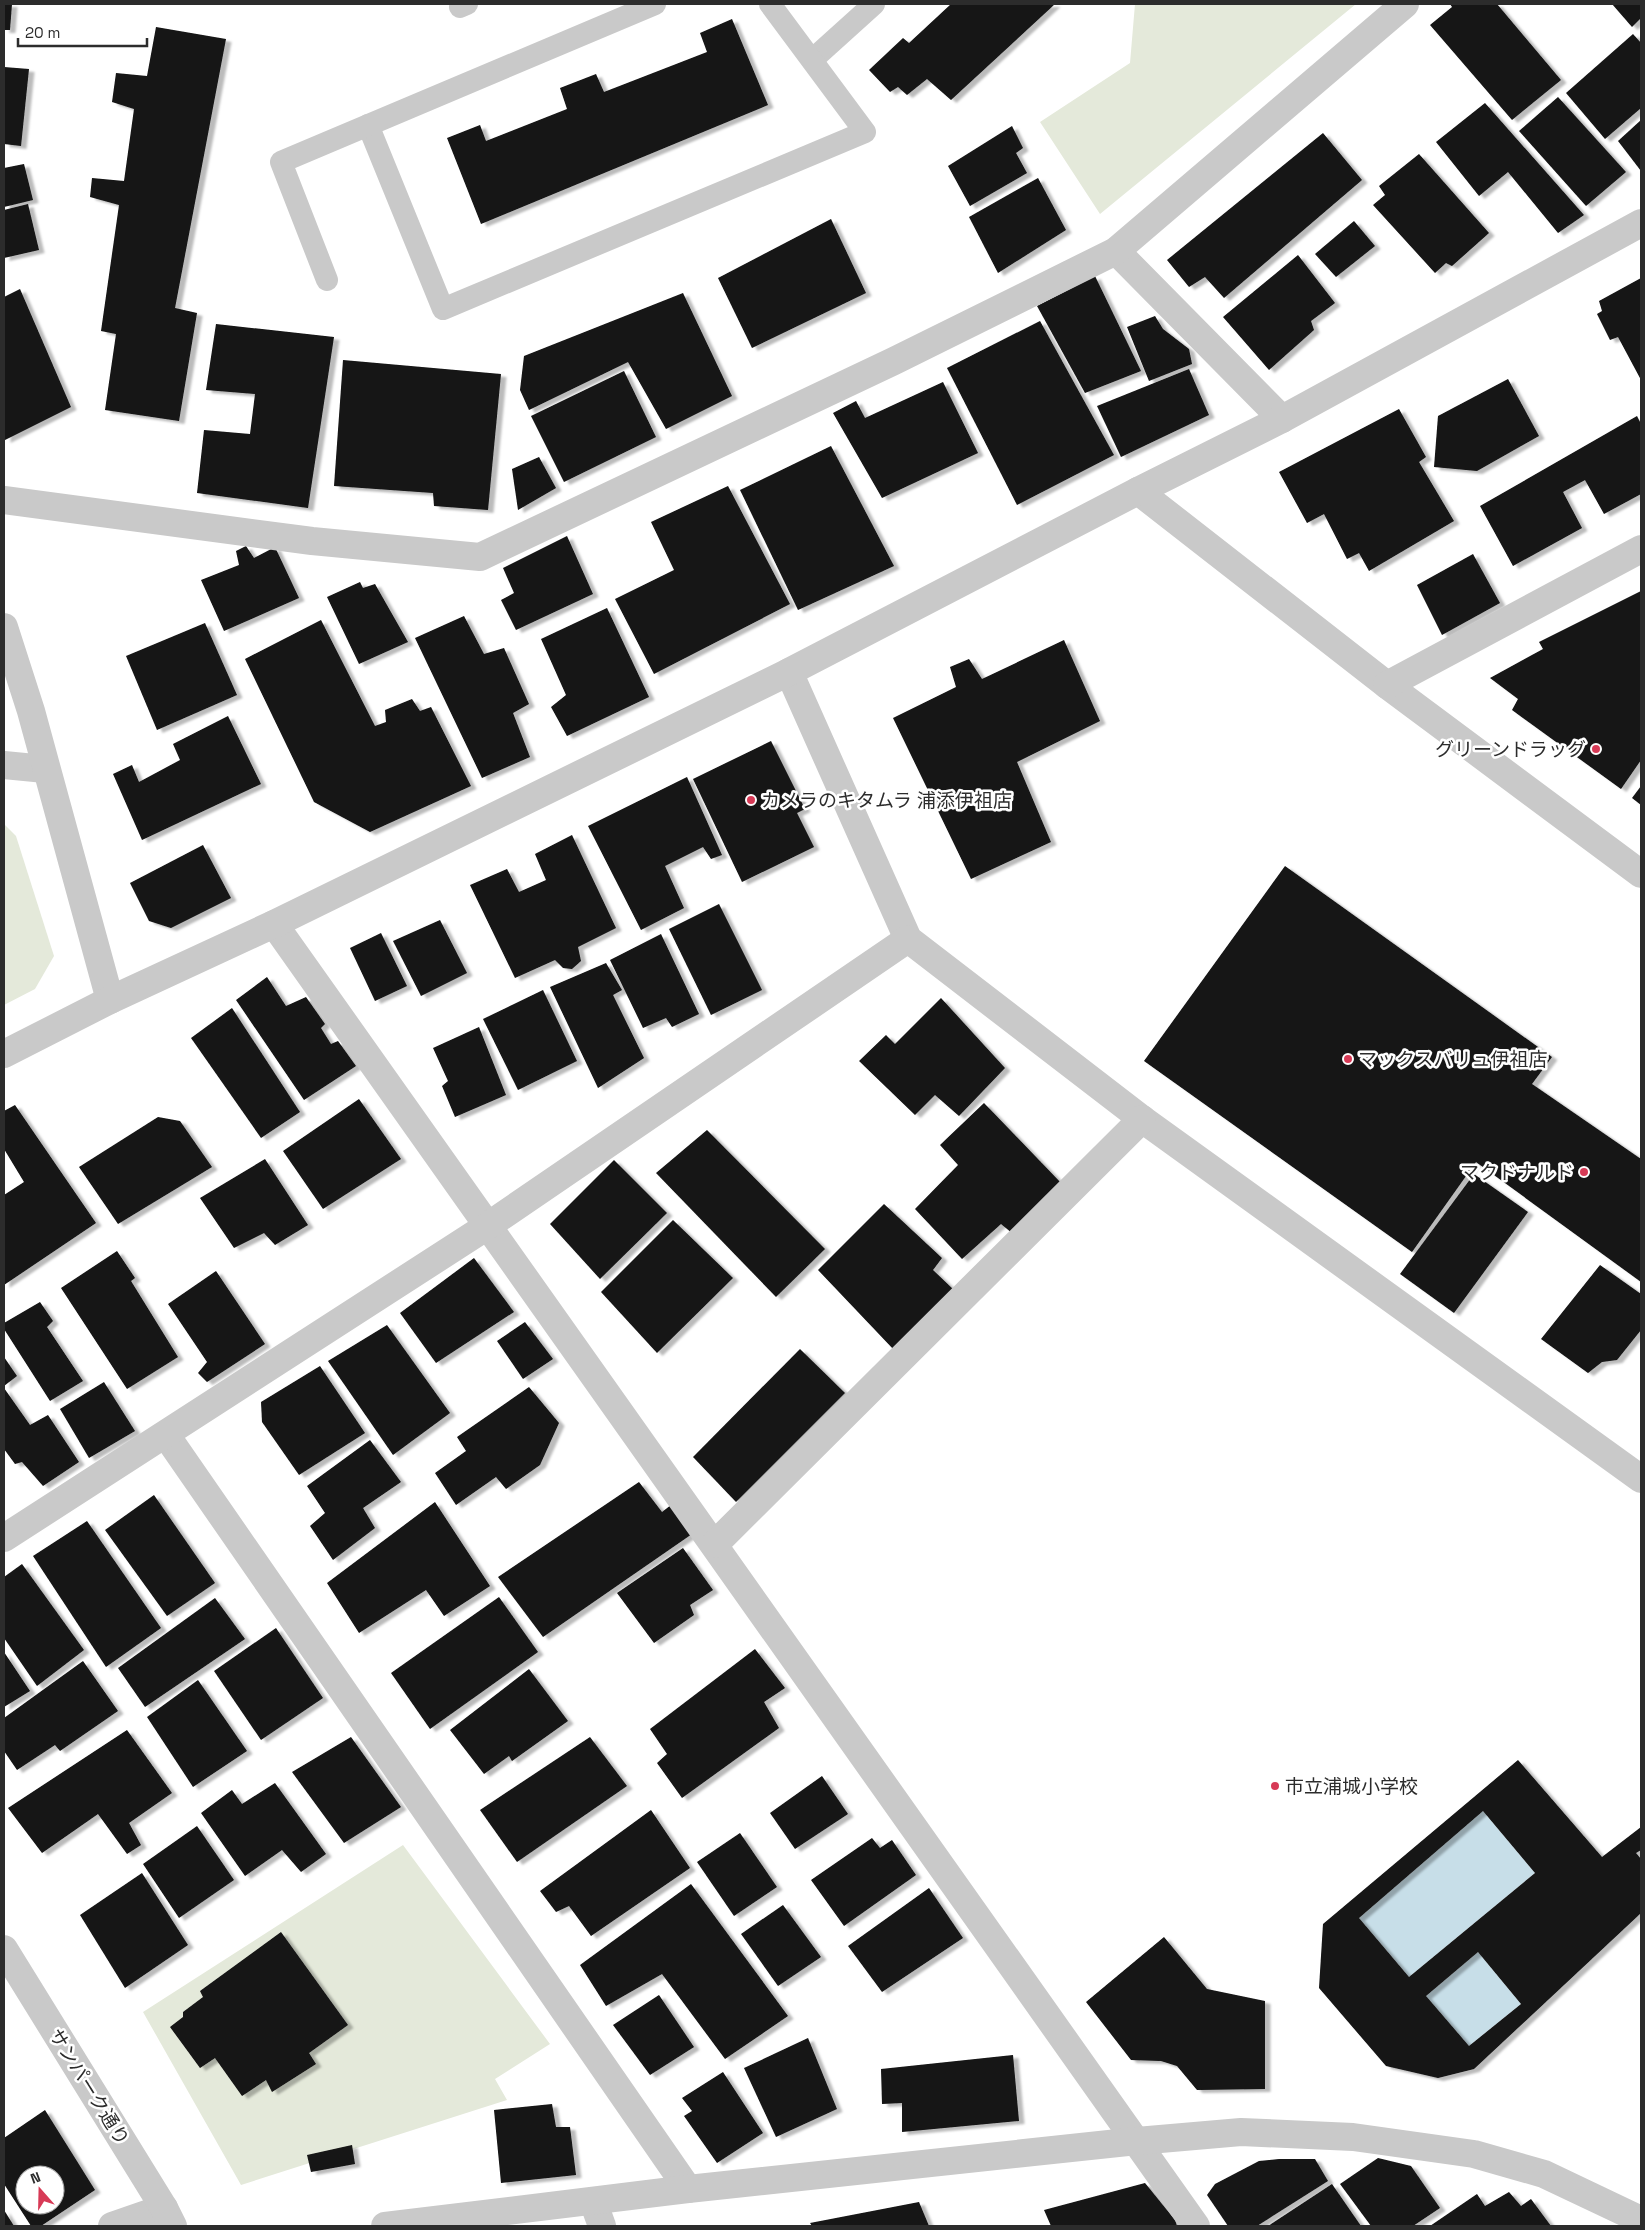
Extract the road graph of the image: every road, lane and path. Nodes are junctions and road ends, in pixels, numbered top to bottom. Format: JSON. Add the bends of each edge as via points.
{"nodes":[{"id":1,"x":655,"y":4,"type":"edge"},
{"id":2,"x":770,"y":4,"type":"edge"},
{"id":3,"x":874,"y":4,"type":"edge"},
{"id":4,"x":1405,"y":4,"type":"edge"},
{"id":5,"x":812,"y":60,"type":"junction"},
{"id":6,"x":368,"y":125,"type":"junction"},
{"id":7,"x":1641,"y":224,"type":"edge"},
{"id":8,"x":1116,"y":251,"type":"junction"},
{"id":9,"x":326,"y":280,"type":"dead end"},
{"id":10,"x":1282,"y":419,"type":"junction"},
{"id":11,"x":1138,"y":491,"type":"junction"},
{"id":12,"x":4,"y":500,"type":"edge"},
{"id":13,"x":1641,"y":549,"type":"edge"},
{"id":14,"x":4,"y":627,"type":"edge"},
{"id":15,"x":789,"y":672,"type":"junction"},
{"id":16,"x":1387,"y":685,"type":"junction"},
{"id":17,"x":4,"y":765,"type":"edge"},
{"id":18,"x":45,"y":770,"type":"junction"},
{"id":19,"x":1641,"y":874,"type":"edge"},
{"id":20,"x":274,"y":924,"type":"junction"},
{"id":21,"x":908,"y":939,"type":"junction"},
{"id":22,"x":110,"y":1000,"type":"junction"},
{"id":23,"x":4,"y":1054,"type":"edge"},
{"id":24,"x":1142,"y":1119,"type":"junction"},
{"id":25,"x":489,"y":1225,"type":"junction"},
{"id":26,"x":166,"y":1435,"type":"junction"},
{"id":27,"x":1641,"y":1479,"type":"edge"},
{"id":28,"x":4,"y":1538,"type":"edge"},
{"id":29,"x":715,"y":1544,"type":"junction"},
{"id":30,"x":4,"y":1949,"type":"edge"},
{"id":31,"x":1136,"y":2141,"type":"junction"},
{"id":32,"x":688,"y":2189,"type":"junction"},
{"id":33,"x":598,"y":2214,"type":"edge"},
{"id":34,"x":169,"y":2217,"type":"edge"},
{"id":35,"x":1641,"y":2220,"type":"edge"},
{"id":36,"x":112,"y":2226,"type":"edge"},
{"id":37,"x":385,"y":2226,"type":"edge"},
{"id":38,"x":1196,"y":2226,"type":"edge"}],
"edges":[{"from":1,"to":6,"type":"lane"},
{"from":2,"to":5,"type":"lane"},
{"from":3,"to":5,"type":"lane"},
{"from":4,"to":8,"type":"street"},
{"from":5,"to":6,"type":"lane","via":[[865,132],[443,309]]},
{"from":6,"to":9,"type":"lane","via":[[281,162]]},
{"from":7,"to":10,"type":"street"},
{"from":8,"to":10,"type":"street"},
{"from":8,"to":12,"type":"street","via":[[894,361],[480,557],[312,541]]},
{"from":10,"to":11,"type":"street"},
{"from":11,"to":15,"type":"street"},
{"from":11,"to":16,"type":"street"},
{"from":13,"to":16,"type":"street"},
{"from":14,"to":18,"type":"street","via":[[31,711]]},
{"from":15,"to":20,"type":"street"},
{"from":15,"to":21,"type":"street"},
{"from":16,"to":19,"type":"street"},
{"from":17,"to":18,"type":"street"},
{"from":18,"to":22,"type":"street"},
{"from":20,"to":22,"type":"street"},
{"from":20,"to":25,"type":"street"},
{"from":21,"to":24,"type":"street"},
{"from":21,"to":25,"type":"street"},
{"from":22,"to":23,"type":"street"},
{"from":24,"to":27,"type":"street"},
{"from":24,"to":29,"type":"street"},
{"from":25,"to":26,"type":"street"},
{"from":25,"to":29,"type":"street"},
{"from":26,"to":28,"type":"street"},
{"from":26,"to":32,"type":"street"},
{"from":29,"to":31,"type":"street"},
{"from":30,"to":34,"type":"street","name":"サンパーク通り"},
{"from":31,"to":32,"type":"street"},
{"from":31,"to":35,"type":"street","via":[[1241,2132],[1354,2137],[1474,2154],[1544,2174]]},
{"from":31,"to":38,"type":"street"},
{"from":32,"to":33,"type":"street"},
{"from":33,"to":37,"type":"street"},
{"from":34,"to":36,"type":"street"}]}
